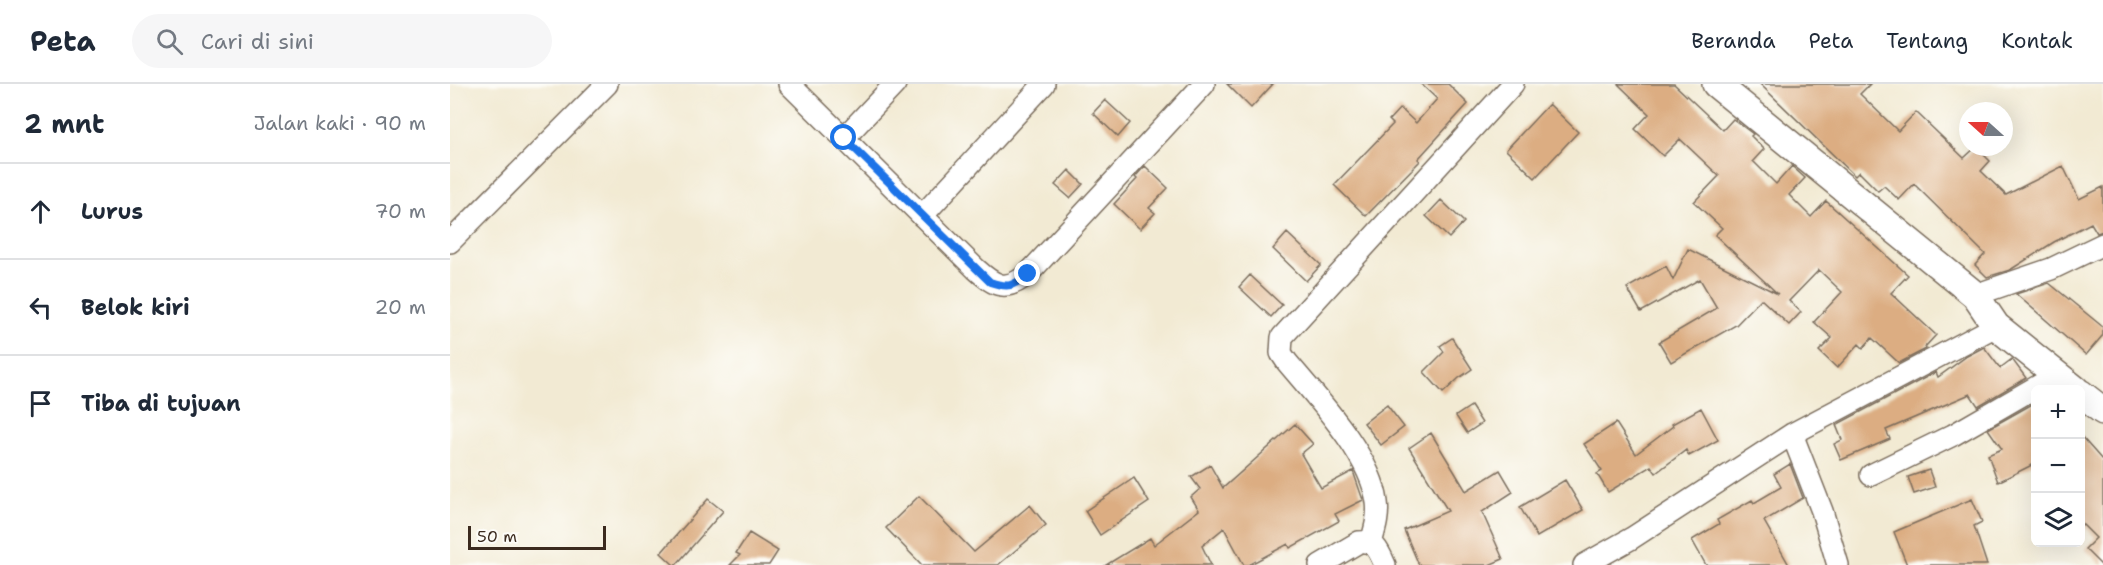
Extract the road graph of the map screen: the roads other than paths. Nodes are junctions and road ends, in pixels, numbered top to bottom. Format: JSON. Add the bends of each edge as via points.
{"nodes":[{"id":1,"x":607,"y":84,"type":"edge"},
{"id":2,"x":790,"y":84,"type":"edge"},
{"id":3,"x":895,"y":84,"type":"edge"},
{"id":4,"x":1044,"y":84,"type":"edge"},
{"id":5,"x":1204,"y":84,"type":"edge"},
{"id":6,"x":1513,"y":84,"type":"edge"},
{"id":7,"x":1716,"y":84,"type":"edge"},
{"id":8,"x":844,"y":138,"type":"junction"},
{"id":9,"x":922,"y":216,"type":"junction"},
{"id":10,"x":450,"y":242,"type":"edge"},
{"id":11,"x":2103,"y":244,"type":"edge"},
{"id":12,"x":1975,"y":295,"type":"junction"},
{"id":13,"x":1996,"y":326,"type":"junction"},
{"id":14,"x":2066,"y":382,"type":"edge"},
{"id":15,"x":2085,"y":397,"type":"edge"},
{"id":16,"x":2103,"y":411,"type":"edge"},
{"id":17,"x":1792,"y":434,"type":"junction"},
{"id":18,"x":1871,"y":475,"type":"dead end"},
{"id":19,"x":1371,"y":543,"type":"junction"},
{"id":20,"x":1320,"y":565,"type":"edge"},
{"id":21,"x":1385,"y":565,"type":"edge"},
{"id":22,"x":1584,"y":565,"type":"edge"},
{"id":23,"x":1838,"y":565,"type":"edge"}],
"edges":[{"from":1,"to":10,"type":"street"},
{"from":2,"to":8,"type":"street"},
{"from":3,"to":8,"type":"street"},
{"from":4,"to":9,"type":"street"},
{"from":5,"to":9,"type":"street","via":[[1017,284],[1004,287],[990,282]]},
{"from":6,"to":19,"type":"street","via":[[1282,337],[1281,353],[1368,470],[1377,501]]},
{"from":7,"to":12,"type":"main road"},
{"from":8,"to":9,"type":"street"},
{"from":11,"to":12,"type":"street","via":[[2052,269]]},
{"from":12,"to":13,"type":"main road"},
{"from":13,"to":14,"type":"main road"},
{"from":13,"to":17,"type":"street"},
{"from":14,"to":18,"type":"street"},
{"from":15,"to":16,"type":"main road"},
{"from":17,"to":22,"type":"street"},
{"from":17,"to":23,"type":"street"},
{"from":19,"to":20,"type":"street","via":[[1359,542]]},
{"from":19,"to":21,"type":"street"}]}
